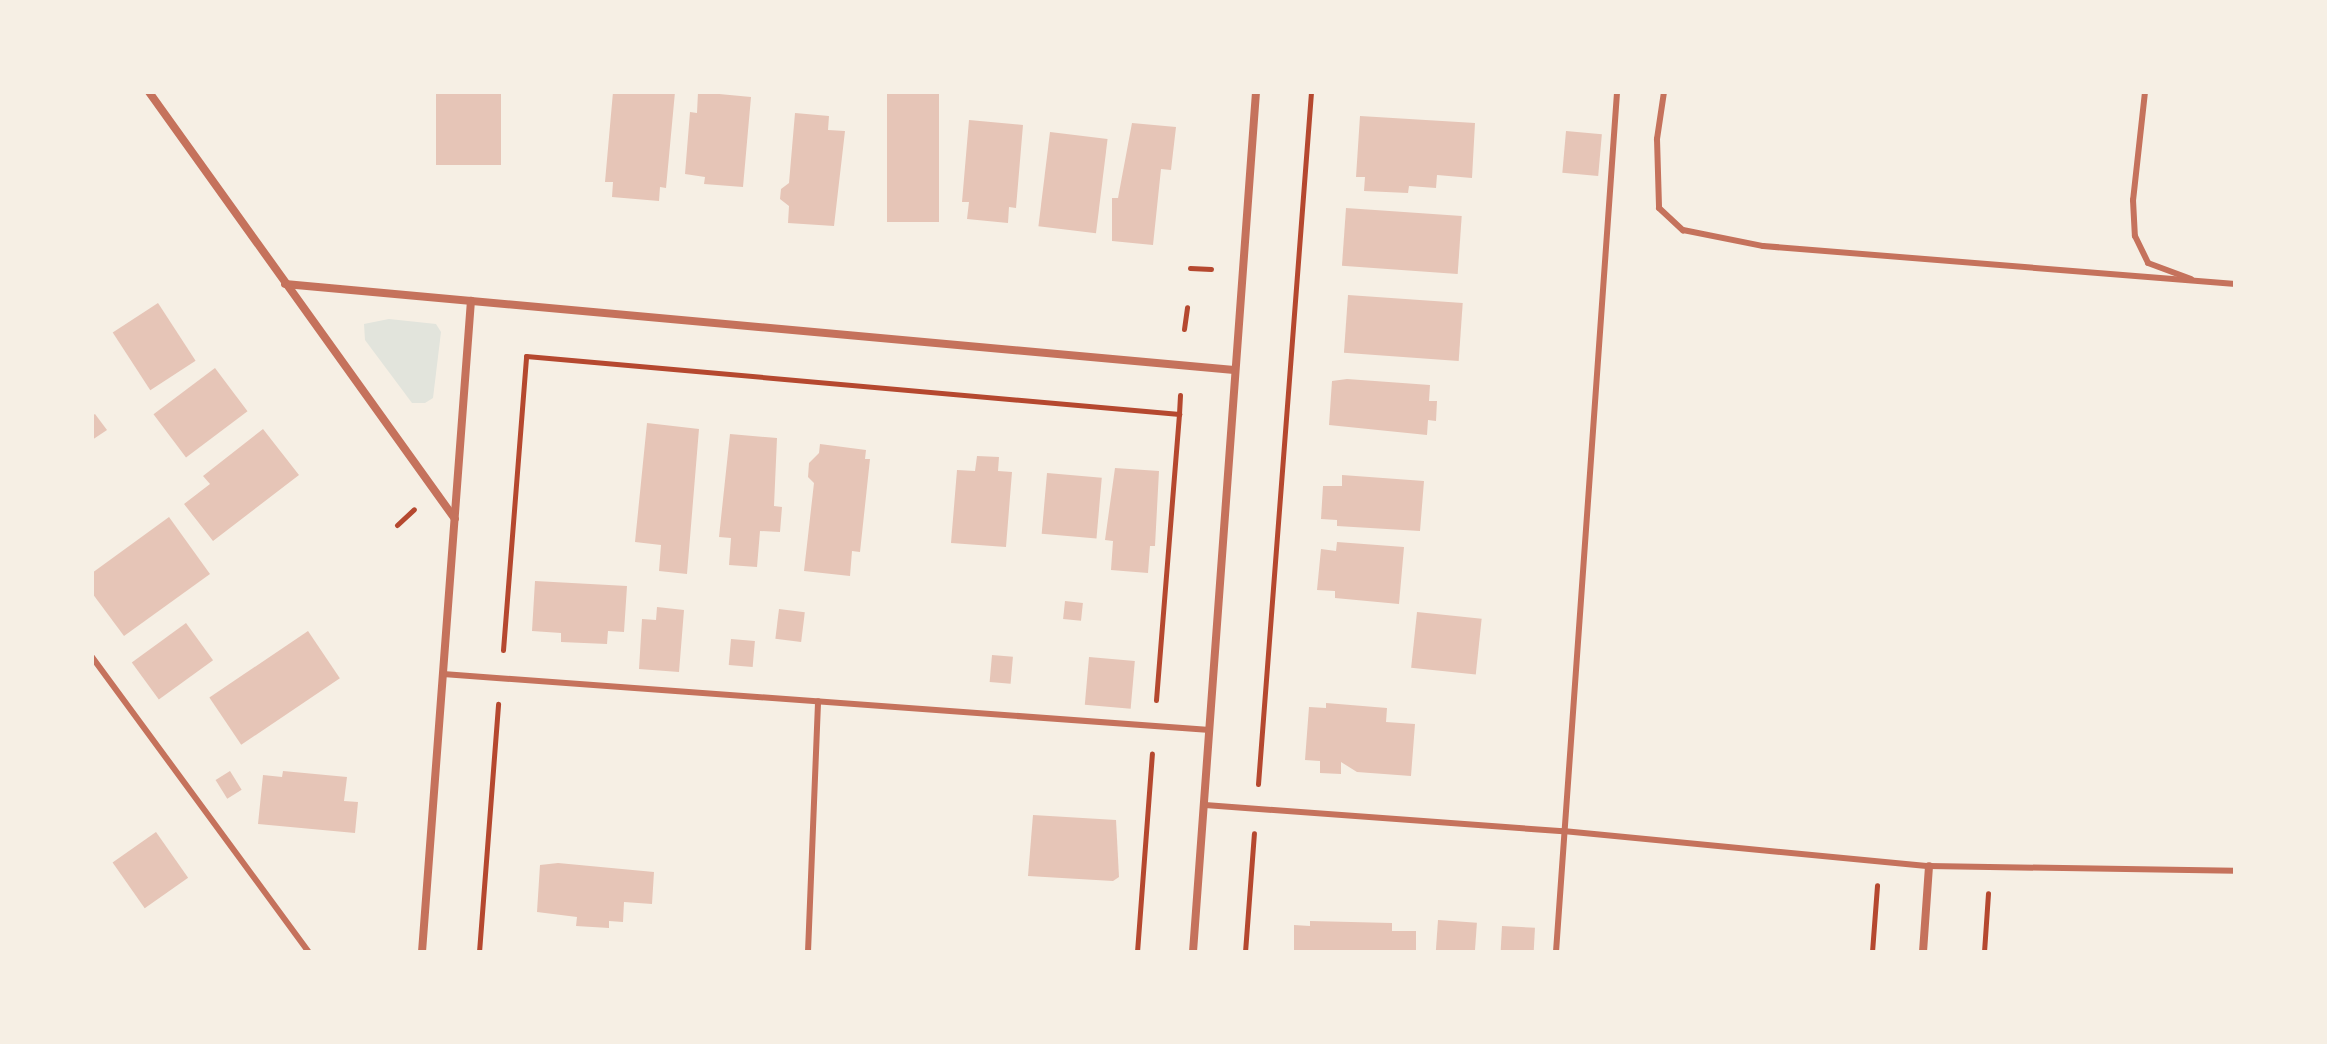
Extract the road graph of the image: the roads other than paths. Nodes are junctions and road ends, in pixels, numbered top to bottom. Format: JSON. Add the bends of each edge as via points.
{"nodes":[{"id":1,"x":149,"y":92,"type":"edge"},
{"id":2,"x":1256,"y":92,"type":"edge"},
{"id":3,"x":1617,"y":92,"type":"edge"},
{"id":4,"x":1664,"y":92,"type":"edge"},
{"id":5,"x":2145,"y":92,"type":"edge"},
{"id":6,"x":2198,"y":282,"type":"junction"},
{"id":7,"x":285,"y":284,"type":"junction"},
{"id":8,"x":2235,"y":284,"type":"edge"},
{"id":9,"x":471,"y":301,"type":"junction"},
{"id":10,"x":1234,"y":370,"type":"junction"},
{"id":11,"x":455,"y":519,"type":"junction"},
{"id":12,"x":92,"y":657,"type":"edge"},
{"id":13,"x":443,"y":674,"type":"junction"},
{"id":14,"x":818,"y":701,"type":"junction"},
{"id":15,"x":1210,"y":730,"type":"junction"},
{"id":16,"x":1205,"y":805,"type":"junction"},
{"id":17,"x":1563,"y":831,"type":"junction"},
{"id":18,"x":1929,"y":866,"type":"junction"},
{"id":19,"x":2235,"y":871,"type":"edge"},
{"id":20,"x":309,"y":952,"type":"edge"},
{"id":21,"x":422,"y":952,"type":"edge"},
{"id":22,"x":808,"y":952,"type":"edge"},
{"id":23,"x":1193,"y":952,"type":"edge"},
{"id":24,"x":1556,"y":952,"type":"edge"},
{"id":25,"x":1923,"y":952,"type":"edge"}],
"edges":[{"from":1,"to":7,"type":"street"},
{"from":2,"to":10,"type":"street"},
{"from":3,"to":17,"type":"lane"},
{"from":4,"to":6,"type":"lane","via":[[1657,139],[1659,208],[1683,230],[1763,246]]},
{"from":5,"to":6,"type":"lane","via":[[2133,200],[2135,236],[2148,263]]},
{"from":6,"to":8,"type":"lane"},
{"from":7,"to":9,"type":"street"},
{"from":7,"to":11,"type":"street"},
{"from":9,"to":10,"type":"street"},
{"from":9,"to":11,"type":"street"},
{"from":10,"to":15,"type":"street"},
{"from":11,"to":13,"type":"street"},
{"from":12,"to":20,"type":"lane"},
{"from":13,"to":14,"type":"lane"},
{"from":13,"to":21,"type":"street"},
{"from":14,"to":15,"type":"lane"},
{"from":14,"to":22,"type":"lane"},
{"from":15,"to":16,"type":"street"},
{"from":16,"to":17,"type":"lane"},
{"from":16,"to":23,"type":"street"},
{"from":17,"to":18,"type":"lane"},
{"from":17,"to":24,"type":"lane"},
{"from":18,"to":19,"type":"lane"},
{"from":18,"to":25,"type":"street"}]}
